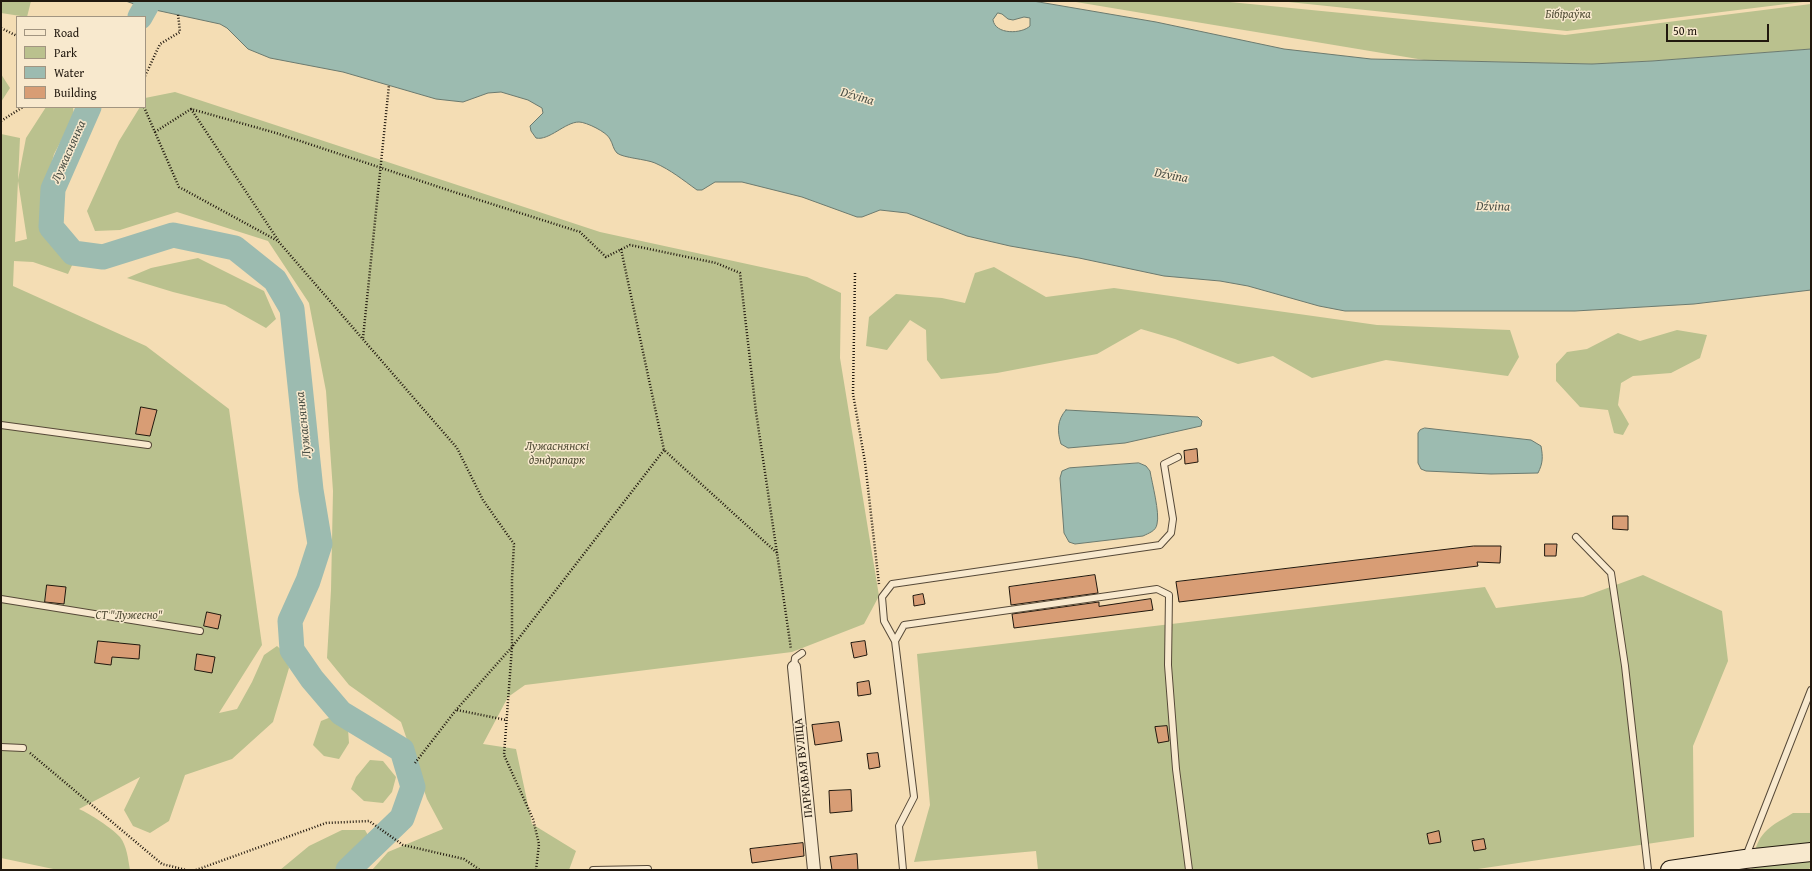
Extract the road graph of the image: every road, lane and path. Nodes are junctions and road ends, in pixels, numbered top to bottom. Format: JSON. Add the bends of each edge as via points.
{"nodes":[{"id":1,"x":178,"y":14,"type":"dead end"},
{"id":2,"x":1,"y":28,"type":"edge"},
{"id":3,"x":16,"y":36,"type":"edge"},
{"id":4,"x":146,"y":74,"type":"edge"},
{"id":5,"x":389,"y":85,"type":"dead end"},
{"id":6,"x":22,"y":108,"type":"edge"},
{"id":7,"x":144,"y":108,"type":"edge"},
{"id":8,"x":191,"y":109,"type":"junction"},
{"id":9,"x":1,"y":122,"type":"edge"},
{"id":10,"x":155,"y":132,"type":"junction"},
{"id":11,"x":379,"y":168,"type":"junction"},
{"id":12,"x":278,"y":241,"type":"junction"},
{"id":13,"x":621,"y":249,"type":"junction"},
{"id":14,"x":855,"y":273,"type":"dead end"},
{"id":15,"x":363,"y":338,"type":"junction"},
{"id":16,"x":1,"y":425,"type":"edge"},
{"id":17,"x":148,"y":445,"type":"dead end"},
{"id":18,"x":664,"y":450,"type":"junction"},
{"id":19,"x":1178,"y":457,"type":"dead end"},
{"id":20,"x":1576,"y":537,"type":"dead end"},
{"id":21,"x":777,"y":553,"type":"junction"},
{"id":22,"x":882,"y":597,"type":"junction"},
{"id":23,"x":1,"y":599,"type":"edge"},
{"id":24,"x":200,"y":631,"type":"dead end"},
{"id":25,"x":895,"y":641,"type":"junction"},
{"id":26,"x":512,"y":647,"type":"junction"},
{"id":27,"x":802,"y":653,"type":"dead end"},
{"id":28,"x":794,"y":667,"type":"junction"},
{"id":29,"x":1811,"y":690,"type":"edge"},
{"id":30,"x":456,"y":710,"type":"junction"},
{"id":31,"x":506,"y":720,"type":"junction"},
{"id":32,"x":1,"y":747,"type":"edge"},
{"id":33,"x":23,"y":748,"type":"joint"},
{"id":34,"x":415,"y":762,"type":"dead end"},
{"id":35,"x":1811,"y":852,"type":"edge"},
{"id":36,"x":1745,"y":859,"type":"junction"},
{"id":37,"x":648,"y":869,"type":"dead end"},
{"id":38,"x":186,"y":870,"type":"edge"},
{"id":39,"x":196,"y":870,"type":"edge"},
{"id":40,"x":480,"y":870,"type":"edge"},
{"id":41,"x":536,"y":870,"type":"edge"},
{"id":42,"x":593,"y":870,"type":"edge"},
{"id":43,"x":814,"y":870,"type":"edge"},
{"id":44,"x":903,"y":870,"type":"edge"},
{"id":45,"x":1189,"y":870,"type":"edge"},
{"id":46,"x":1648,"y":870,"type":"edge"},
{"id":47,"x":1670,"y":870,"type":"edge"}],
"edges":[{"from":1,"to":4,"type":"path","via":[[180,32],[160,44]]},
{"from":2,"to":3,"type":"path"},
{"from":5,"to":11,"type":"path"},
{"from":6,"to":9,"type":"path"},
{"from":7,"to":10,"type":"path"},
{"from":8,"to":10,"type":"path"},
{"from":8,"to":11,"type":"path","via":[[276,133]]},
{"from":8,"to":12,"type":"path"},
{"from":10,"to":12,"type":"path","via":[[180,187]]},
{"from":11,"to":13,"type":"path","via":[[580,232],[606,257]]},
{"from":11,"to":15,"type":"path"},
{"from":12,"to":15,"type":"path"},
{"from":13,"to":18,"type":"path"},
{"from":13,"to":21,"type":"path","via":[[630,245],[716,263],[740,273],[756,412]]},
{"from":14,"to":22,"type":"path","via":[[853,394],[865,462],[876,566]]},
{"from":15,"to":26,"type":"path","via":[[457,448],[483,500],[514,544]]},
{"from":16,"to":17,"type":"lane"},
{"from":18,"to":21,"type":"path"},
{"from":18,"to":26,"type":"path"},
{"from":19,"to":22,"type":"lane","via":[[1164,464],[1173,519],[1171,533],[1160,545],[892,584]]},
{"from":20,"to":46,"type":"lane","via":[[1611,573],[1626,674]]},
{"from":21,"to":28,"type":"path"},
{"from":22,"to":25,"type":"lane","via":[[884,621]]},
{"from":23,"to":24,"type":"lane"},
{"from":25,"to":44,"type":"lane","via":[[914,797],[899,826]]},
{"from":25,"to":45,"type":"lane","via":[[904,625],[1157,589],[1168,595],[1168,665],[1176,769]]},
{"from":26,"to":30,"type":"path"},
{"from":26,"to":31,"type":"path"},
{"from":27,"to":28,"type":"lane","via":[[795,658]]},
{"from":28,"to":43,"type":"street","name":"ПАРКАВАЯ ВУЛІЦА"},
{"from":29,"to":36,"type":"lane"},
{"from":30,"to":31,"type":"path"},
{"from":30,"to":34,"type":"path"},
{"from":31,"to":41,"type":"path","via":[[504,755],[533,819],[539,844]]},
{"from":32,"to":33,"type":"lane"},
{"from":33,"to":38,"type":"path","via":[[162,864]]},
{"from":35,"to":36,"type":"street"},
{"from":36,"to":47,"type":"street"},
{"from":37,"to":42,"type":"lane"},
{"from":39,"to":40,"type":"path","via":[[326,823],[369,821],[403,845],[464,859]]}]}
